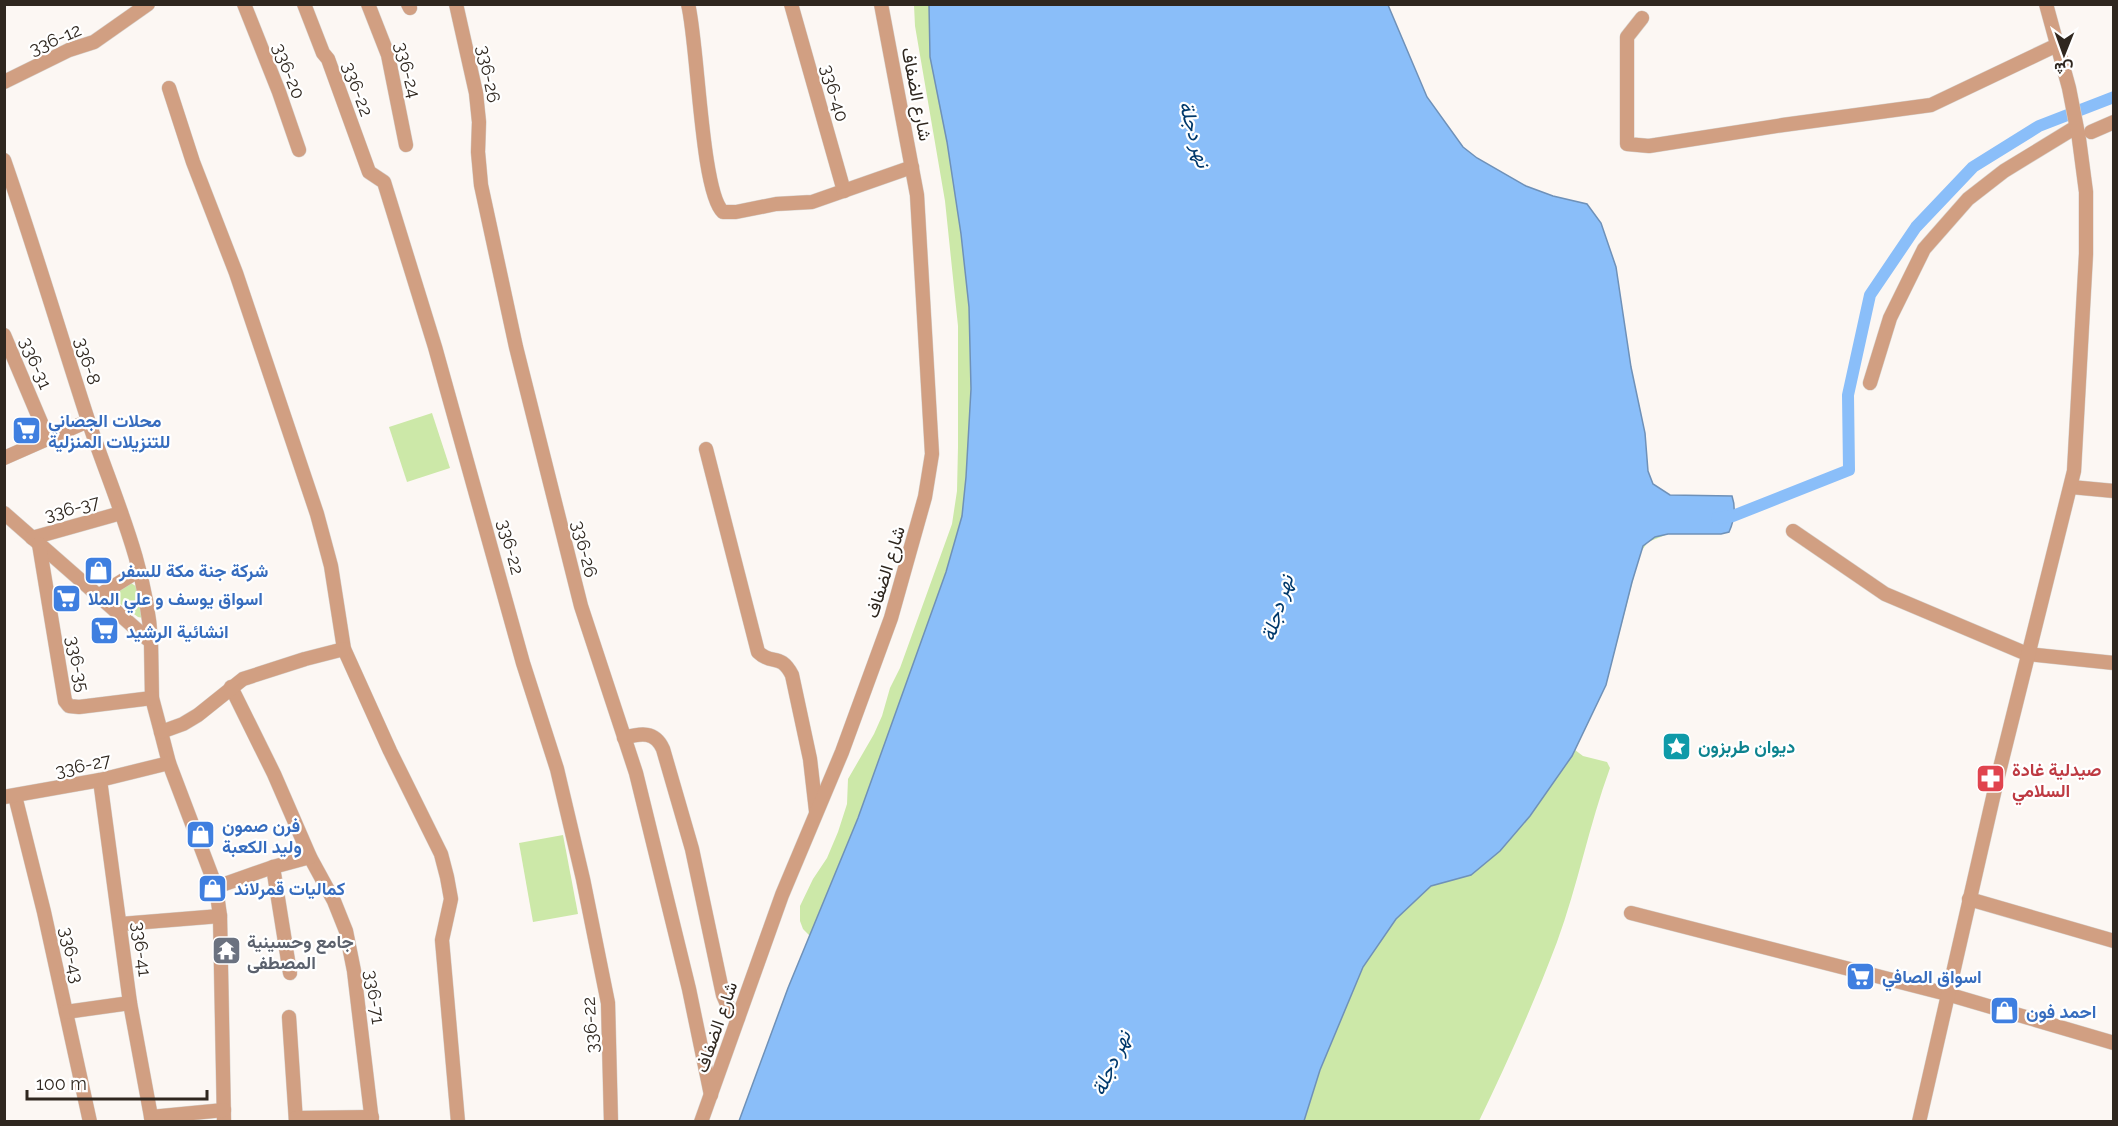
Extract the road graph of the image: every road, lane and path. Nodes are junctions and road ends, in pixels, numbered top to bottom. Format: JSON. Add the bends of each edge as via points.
{"nodes":[{"id":1,"x":148,"y":4,"type":"edge"},
{"id":2,"x":244,"y":4,"type":"edge"},
{"id":3,"x":304,"y":4,"type":"edge"},
{"id":4,"x":369,"y":4,"type":"edge"},
{"id":5,"x":456,"y":4,"type":"edge"},
{"id":6,"x":688,"y":4,"type":"edge"},
{"id":7,"x":791,"y":4,"type":"edge"},
{"id":8,"x":881,"y":4,"type":"edge"},
{"id":9,"x":2041,"y":4,"type":"edge"},
{"id":10,"x":2046,"y":4,"type":"edge"},
{"id":11,"x":1642,"y":18,"type":"dead end"},
{"id":12,"x":2052,"y":31,"type":"junction"},
{"id":13,"x":2057,"y":45,"type":"junction"},
{"id":14,"x":4,"y":82,"type":"edge"},
{"id":15,"x":169,"y":88,"type":"dead end"},
{"id":16,"x":2114,"y":122,"type":"edge"},
{"id":17,"x":2082,"y":133,"type":"junction"},
{"id":18,"x":406,"y":146,"type":"dead end"},
{"id":19,"x":299,"y":150,"type":"dead end"},
{"id":20,"x":4,"y":160,"type":"edge"},
{"id":21,"x":912,"y":166,"type":"junction"},
{"id":22,"x":844,"y":191,"type":"junction"},
{"id":23,"x":4,"y":335,"type":"edge"},
{"id":24,"x":1870,"y":383,"type":"dead end"},
{"id":25,"x":88,"y":421,"type":"junction"},
{"id":26,"x":48,"y":439,"type":"junction"},
{"id":27,"x":706,"y":448,"type":"dead end"},
{"id":28,"x":4,"y":458,"type":"edge"},
{"id":29,"x":2071,"y":487,"type":"junction"},
{"id":30,"x":2114,"y":491,"type":"edge"},
{"id":31,"x":4,"y":513,"type":"edge"},
{"id":32,"x":121,"y":513,"type":"junction"},
{"id":33,"x":1793,"y":531,"type":"dead end"},
{"id":34,"x":36,"y":541,"type":"junction"},
{"id":35,"x":138,"y":571,"type":"junction"},
{"id":36,"x":98,"y":596,"type":"junction"},
{"id":37,"x":151,"y":642,"type":"junction"},
{"id":38,"x":344,"y":649,"type":"junction"},
{"id":39,"x":2027,"y":654,"type":"junction"},
{"id":40,"x":2114,"y":663,"type":"edge"},
{"id":41,"x":231,"y":687,"type":"junction"},
{"id":42,"x":153,"y":698,"type":"junction"},
{"id":43,"x":161,"y":732,"type":"junction"},
{"id":44,"x":624,"y":738,"type":"junction"},
{"id":45,"x":169,"y":764,"type":"junction"},
{"id":46,"x":100,"y":780,"type":"junction"},
{"id":47,"x":10,"y":797,"type":"edge"},
{"id":48,"x":817,"y":813,"type":"junction"},
{"id":49,"x":310,"y":857,"type":"junction"},
{"id":50,"x":273,"y":867,"type":"junction"},
{"id":51,"x":216,"y":887,"type":"junction"},
{"id":52,"x":1969,"y":898,"type":"junction"},
{"id":53,"x":1630,"y":913,"type":"dead end"},
{"id":54,"x":220,"y":916,"type":"junction"},
{"id":55,"x":121,"y":924,"type":"junction"},
{"id":56,"x":2114,"y":940,"type":"edge"},
{"id":57,"x":290,"y":973,"type":"dead end"},
{"id":58,"x":1947,"y":994,"type":"junction"},
{"id":59,"x":130,"y":1003,"type":"junction"},
{"id":60,"x":66,"y":1012,"type":"junction"},
{"id":61,"x":290,"y":1017,"type":"dead end"},
{"id":62,"x":738,"y":1018,"type":"junction"},
{"id":63,"x":2114,"y":1043,"type":"edge"},
{"id":64,"x":711,"y":1095,"type":"junction"},
{"id":65,"x":224,"y":1116,"type":"edge"},
{"id":66,"x":151,"y":1119,"type":"edge"},
{"id":67,"x":372,"y":1119,"type":"edge"},
{"id":68,"x":296,"y":1120,"type":"edge"},
{"id":69,"x":90,"y":1122,"type":"edge"},
{"id":70,"x":458,"y":1122,"type":"edge"},
{"id":71,"x":611,"y":1122,"type":"edge"},
{"id":72,"x":701,"y":1122,"type":"edge"},
{"id":73,"x":1919,"y":1122,"type":"edge"}],
"edges":[{"from":1,"to":14,"type":"street","name":"336-12","via":[[94,42]]},
{"from":2,"to":19,"type":"street","name":"336-20"},
{"from":3,"to":71,"type":"street","name":"336-22","via":[[369,172],[384,182],[557,769],[608,1002]]},
{"from":4,"to":18,"type":"street","name":"336-24","via":[[388,55]]},
{"from":5,"to":44,"type":"street","name":"336-26","via":[[477,103],[481,185],[516,347],[581,606]]},
{"from":6,"to":22,"type":"street","via":[[708,170],[720,210],[732,213],[776,204],[806,203]]},
{"from":7,"to":22,"type":"street","name":"336-40"},
{"from":8,"to":21,"type":"street","name":"شارع الضفاف"},
{"from":9,"to":12,"type":"street"},
{"from":10,"to":12,"type":"street"},
{"from":11,"to":13,"type":"street","via":[[1627,37],[1627,144],[1649,146],[1931,105]]},
{"from":12,"to":13,"type":"street"},
{"from":13,"to":17,"type":"street"},
{"from":15,"to":38,"type":"street","via":[[317,514],[331,566]]},
{"from":16,"to":17,"type":"street"},
{"from":17,"to":24,"type":"street","via":[[2004,171],[1968,199],[1924,249],[1890,318]]},
{"from":17,"to":29,"type":"street","via":[[2086,254]]},
{"from":20,"to":25,"type":"street","name":"336-8"},
{"from":21,"to":22,"type":"street"},
{"from":21,"to":48,"type":"street","name":"شارع الضفاف","via":[[918,210],[930,473],[891,618]]},
{"from":23,"to":26,"type":"street","name":"336-31"},
{"from":25,"to":26,"type":"street"},
{"from":25,"to":32,"type":"street","name":"336-8"},
{"from":26,"to":28,"type":"street"},
{"from":27,"to":48,"type":"street","via":[[758,652],[764,658],[779,659],[792,675]]},
{"from":29,"to":30,"type":"street"},
{"from":29,"to":39,"type":"street"},
{"from":31,"to":34,"type":"street"},
{"from":32,"to":34,"type":"street","name":"336-37"},
{"from":32,"to":35,"type":"street","name":"336-8"},
{"from":33,"to":39,"type":"street","via":[[1885,594]]},
{"from":34,"to":36,"type":"street"},
{"from":34,"to":42,"type":"street","name":"336-35","via":[[69,706]]},
{"from":35,"to":36,"type":"street"},
{"from":35,"to":37,"type":"street","name":"336-8","via":[[147,602]]},
{"from":36,"to":37,"type":"street"},
{"from":37,"to":42,"type":"street","name":"336-8"},
{"from":38,"to":41,"type":"street","via":[[243,679]]},
{"from":38,"to":70,"type":"street","via":[[441,854],[447,877],[451,899],[442,940]]},
{"from":39,"to":40,"type":"street"},
{"from":39,"to":52,"type":"street"},
{"from":41,"to":43,"type":"street","via":[[198,715]]},
{"from":41,"to":49,"type":"street","name":"336-71"},
{"from":42,"to":43,"type":"street","name":"336-8"},
{"from":43,"to":45,"type":"street","name":"336-8"},
{"from":44,"to":62,"type":"street","via":[[651,735],[663,749],[692,849],[723,995]]},
{"from":44,"to":64,"type":"street","name":"336-26","via":[[689,989]]},
{"from":45,"to":46,"type":"street","name":"336-27"},
{"from":45,"to":51,"type":"street","name":"336-8"},
{"from":46,"to":47,"type":"street","name":"336-27"},
{"from":46,"to":55,"type":"street","name":"336-41"},
{"from":47,"to":60,"type":"street","name":"336-43"},
{"from":48,"to":62,"type":"street","name":"شارع الضفاف","via":[[782,895]]},
{"from":49,"to":50,"type":"street"},
{"from":49,"to":67,"type":"street","name":"336-71","via":[[346,932]]},
{"from":50,"to":51,"type":"street"},
{"from":50,"to":57,"type":"street"},
{"from":51,"to":54,"type":"street","name":"336-8"},
{"from":52,"to":56,"type":"street"},
{"from":52,"to":58,"type":"street"},
{"from":53,"to":58,"type":"street"},
{"from":54,"to":55,"type":"street"},
{"from":54,"to":65,"type":"street","name":"336-8"},
{"from":55,"to":59,"type":"street","name":"336-41"},
{"from":58,"to":63,"type":"street"},
{"from":58,"to":73,"type":"street"},
{"from":59,"to":60,"type":"street"},
{"from":59,"to":66,"type":"street","name":"336-41"},
{"from":60,"to":69,"type":"street","name":"336-43"},
{"from":61,"to":68,"type":"street"},
{"from":62,"to":64,"type":"street","name":"شارع الضفاف"},
{"from":64,"to":72,"type":"street","name":"شارع الضفاف"},
{"from":65,"to":66,"type":"street"},
{"from":67,"to":68,"type":"street"}]}
